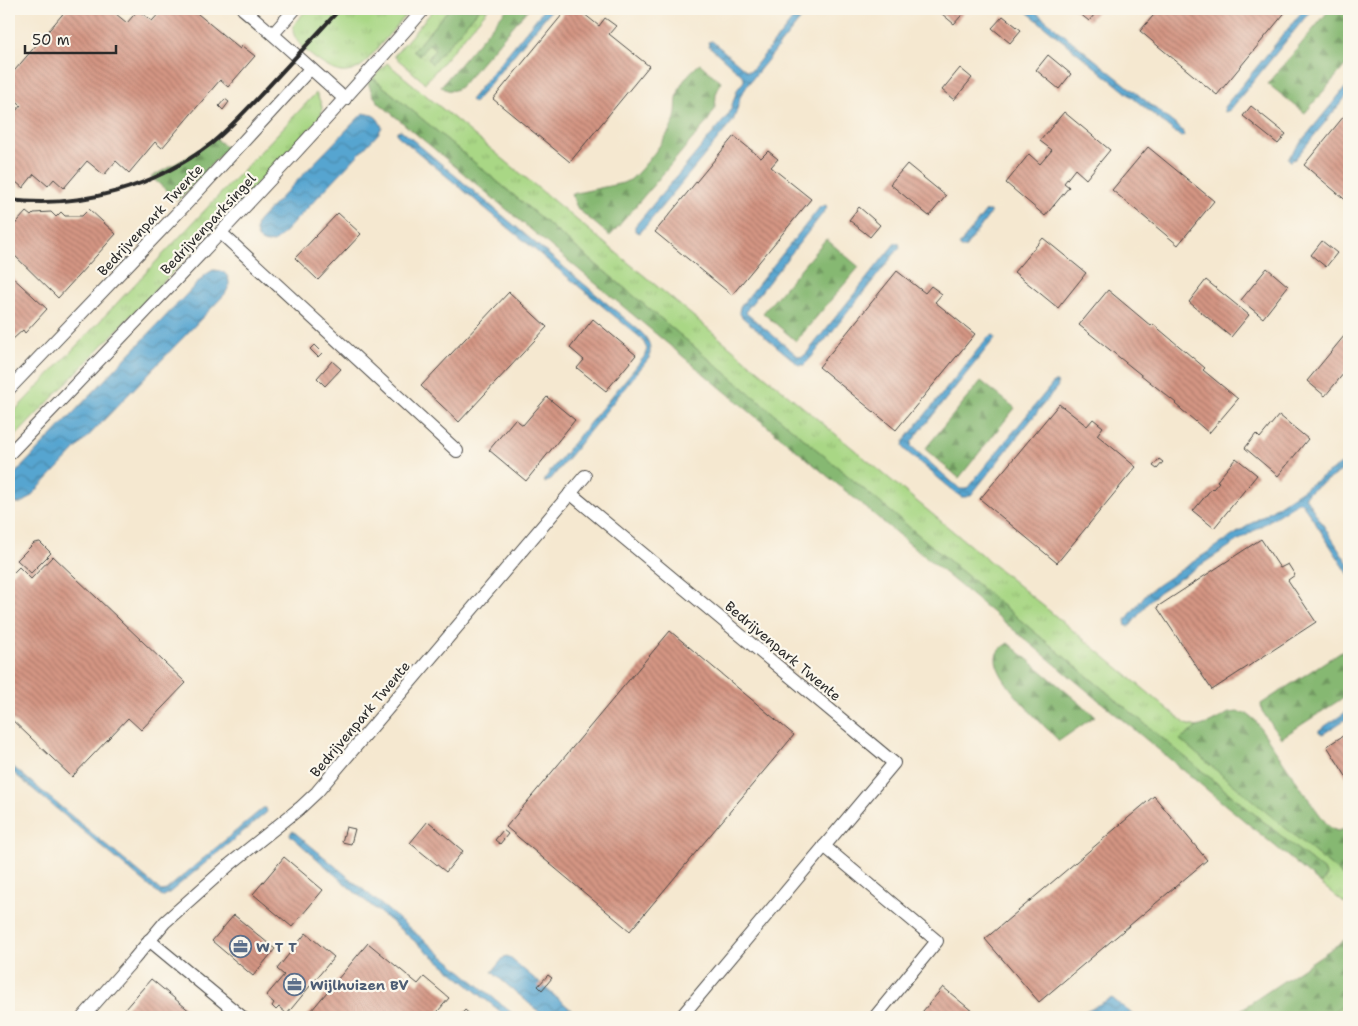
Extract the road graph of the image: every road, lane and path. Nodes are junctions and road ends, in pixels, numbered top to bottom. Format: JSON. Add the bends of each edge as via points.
{"nodes":[{"id":1,"x":243,"y":9,"type":"edge"},
{"id":2,"x":295,"y":9,"type":"edge"},
{"id":3,"x":424,"y":9,"type":"edge"},
{"id":4,"x":273,"y":34,"type":"junction"},
{"id":5,"x":310,"y":69,"type":"junction"},
{"id":6,"x":344,"y":99,"type":"junction"},
{"id":7,"x":221,"y":233,"type":"junction"},
{"id":8,"x":9,"y":389,"type":"edge"},
{"id":9,"x":457,"y":451,"type":"dead end"},
{"id":10,"x":9,"y":454,"type":"edge"},
{"id":11,"x":585,"y":476,"type":"dead end"},
{"id":12,"x":570,"y":493,"type":"junction"},
{"id":13,"x":824,"y":846,"type":"junction"},
{"id":14,"x":150,"y":940,"type":"junction"},
{"id":15,"x":83,"y":1017,"type":"edge"},
{"id":16,"x":242,"y":1017,"type":"edge"},
{"id":17,"x":681,"y":1017,"type":"edge"},
{"id":18,"x":875,"y":1017,"type":"edge"}],
"edges":[{"from":1,"to":4,"type":"street"},
{"from":2,"to":4,"type":"street"},
{"from":3,"to":6,"type":"street","name":"Bedrijvenparksingel"},
{"from":4,"to":5,"type":"street"},
{"from":5,"to":6,"type":"street"},
{"from":5,"to":8,"type":"street","name":"Bedrijvenpark Twente","via":[[188,203]]},
{"from":6,"to":7,"type":"street","name":"Bedrijvenparksingel"},
{"from":7,"to":9,"type":"street"},
{"from":7,"to":10,"type":"street","name":"Bedrijvenparksingel"},
{"from":11,"to":12,"type":"street","name":"Bedrijvenpark Twente"},
{"from":12,"to":13,"type":"street","name":"Bedrijvenpark Twente","via":[[894,763]]},
{"from":12,"to":14,"type":"street","name":"Bedrijvenpark Twente","via":[[317,792],[229,865],[165,922]]},
{"from":13,"to":17,"type":"street","name":"Bedrijvenpark Twente"},
{"from":13,"to":18,"type":"street","via":[[937,941]]},
{"from":14,"to":15,"type":"street","name":"Bedrijvenpark Twente"},
{"from":14,"to":16,"type":"street"}]}
